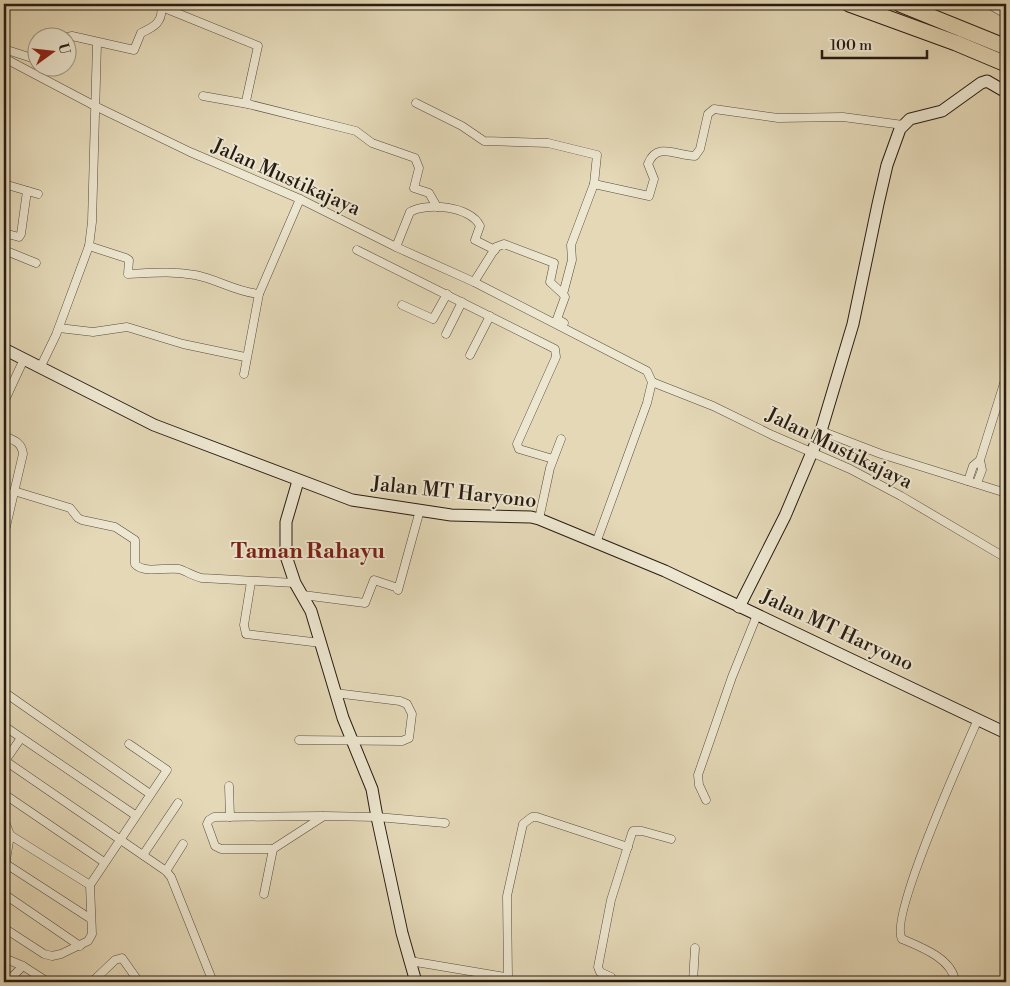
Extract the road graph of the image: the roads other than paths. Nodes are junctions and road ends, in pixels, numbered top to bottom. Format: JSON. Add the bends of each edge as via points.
{"nodes":[{"id":1,"x":849,"y":4,"type":"edge"},
{"id":2,"x":900,"y":4,"type":"edge"},
{"id":3,"x":988,"y":4,"type":"edge"},
{"id":4,"x":161,"y":5,"type":"edge"},
{"id":5,"x":1006,"y":14,"type":"edge"},
{"id":6,"x":78,"y":38,"type":"edge"},
{"id":7,"x":97,"y":43,"type":"junction"},
{"id":8,"x":1006,"y":47,"type":"edge"},
{"id":9,"x":4,"y":50,"type":"edge"},
{"id":10,"x":28,"y":57,"type":"edge"},
{"id":11,"x":4,"y":58,"type":"edge"},
{"id":12,"x":1006,"y":64,"type":"edge"},
{"id":13,"x":1006,"y":92,"type":"edge"},
{"id":14,"x":203,"y":96,"type":"dead end"},
{"id":15,"x":416,"y":102,"type":"dead end"},
{"id":16,"x":248,"y":104,"type":"junction"},
{"id":17,"x":95,"y":106,"type":"junction"},
{"id":18,"x":903,"y":125,"type":"junction"},
{"id":19,"x":4,"y":184,"type":"edge"},
{"id":20,"x":594,"y":184,"type":"junction"},
{"id":21,"x":27,"y":191,"type":"junction"},
{"id":22,"x":38,"y":194,"type":"dead end"},
{"id":23,"x":300,"y":200,"type":"junction"},
{"id":24,"x":437,"y":207,"type":"junction"},
{"id":25,"x":4,"y":233,"type":"edge"},
{"id":26,"x":89,"y":246,"type":"junction"},
{"id":27,"x":396,"y":247,"type":"junction"},
{"id":28,"x":4,"y":250,"type":"edge"},
{"id":29,"x":357,"y":250,"type":"dead end"},
{"id":30,"x":495,"y":250,"type":"junction"},
{"id":31,"x":36,"y":263,"type":"dead end"},
{"id":32,"x":474,"y":282,"type":"junction"},
{"id":33,"x":259,"y":294,"type":"junction"},
{"id":34,"x":447,"y":294,"type":"junction"},
{"id":35,"x":563,"y":294,"type":"junction"},
{"id":36,"x":462,"y":302,"type":"junction"},
{"id":37,"x":402,"y":305,"type":"dead end"},
{"id":38,"x":490,"y":316,"type":"junction"},
{"id":39,"x":58,"y":328,"type":"junction"},
{"id":40,"x":446,"y":334,"type":"dead end"},
{"id":41,"x":4,"y":349,"type":"edge"},
{"id":42,"x":470,"y":355,"type":"dead end"},
{"id":43,"x":245,"y":357,"type":"junction"},
{"id":44,"x":24,"y":359,"type":"junction"},
{"id":45,"x":40,"y":368,"type":"junction"},
{"id":46,"x":244,"y":374,"type":"dead end"},
{"id":47,"x":1006,"y":377,"type":"edge"},
{"id":48,"x":651,"y":379,"type":"junction"},
{"id":49,"x":4,"y":402,"type":"edge"},
{"id":50,"x":821,"y":431,"type":"junction"},
{"id":51,"x":4,"y":436,"type":"edge"},
{"id":52,"x":560,"y":439,"type":"dead end"},
{"id":53,"x":814,"y":452,"type":"junction"},
{"id":54,"x":553,"y":459,"type":"junction"},
{"id":55,"x":980,"y":460,"type":"junction"},
{"id":56,"x":298,"y":481,"type":"junction"},
{"id":57,"x":968,"y":481,"type":"junction"},
{"id":58,"x":977,"y":484,"type":"junction"},
{"id":59,"x":14,"y":491,"type":"junction"},
{"id":60,"x":1006,"y":492,"type":"edge"},
{"id":61,"x":420,"y":510,"type":"junction"},
{"id":62,"x":539,"y":519,"type":"junction"},
{"id":63,"x":4,"y":530,"type":"edge"},
{"id":64,"x":596,"y":543,"type":"junction"},
{"id":65,"x":1006,"y":558,"type":"edge"},
{"id":66,"x":251,"y":582,"type":"junction"},
{"id":67,"x":295,"y":583,"type":"junction"},
{"id":68,"x":303,"y":594,"type":"junction"},
{"id":69,"x":739,"y":607,"type":"junction"},
{"id":70,"x":757,"y":615,"type":"junction"},
{"id":71,"x":321,"y":643,"type":"junction"},
{"id":72,"x":4,"y":692,"type":"edge"},
{"id":73,"x":335,"y":693,"type":"junction"},
{"id":74,"x":978,"y":720,"type":"junction"},
{"id":75,"x":4,"y":726,"type":"edge"},
{"id":76,"x":1006,"y":733,"type":"edge"},
{"id":77,"x":21,"y":738,"type":"junction"},
{"id":78,"x":300,"y":740,"type":"dead end"},
{"id":79,"x":351,"y":740,"type":"junction"},
{"id":80,"x":129,"y":744,"type":"dead end"},
{"id":81,"x":5,"y":760,"type":"edge"},
{"id":82,"x":229,"y":786,"type":"dead end"},
{"id":83,"x":4,"y":794,"type":"edge"},
{"id":84,"x":150,"y":794,"type":"junction"},
{"id":85,"x":706,"y":800,"type":"dead end"},
{"id":86,"x":178,"y":803,"type":"dead end"},
{"id":87,"x":135,"y":815,"type":"junction"},
{"id":88,"x":324,"y":816,"type":"junction"},
{"id":89,"x":230,"y":817,"type":"junction"},
{"id":90,"x":377,"y":817,"type":"junction"},
{"id":91,"x":4,"y":819,"type":"edge"},
{"id":92,"x":445,"y":823,"type":"dead end"},
{"id":93,"x":10,"y":835,"type":"junction"},
{"id":94,"x":120,"y":838,"type":"junction"},
{"id":95,"x":671,"y":839,"type":"dead end"},
{"id":96,"x":183,"y":844,"type":"dead end"},
{"id":97,"x":628,"y":847,"type":"junction"},
{"id":98,"x":273,"y":849,"type":"junction"},
{"id":99,"x":144,"y":854,"type":"junction"},
{"id":100,"x":104,"y":862,"type":"junction"},
{"id":101,"x":5,"y":868,"type":"edge"},
{"id":102,"x":166,"y":871,"type":"junction"},
{"id":103,"x":90,"y":885,"type":"junction"},
{"id":104,"x":4,"y":894,"type":"edge"},
{"id":105,"x":264,"y":894,"type":"dead end"},
{"id":106,"x":91,"y":919,"type":"junction"},
{"id":107,"x":4,"y":928,"type":"edge"},
{"id":108,"x":80,"y":946,"type":"junction"},
{"id":109,"x":695,"y":948,"type":"dead end"},
{"id":110,"x":4,"y":958,"type":"edge"},
{"id":111,"x":410,"y":961,"type":"junction"},
{"id":112,"x":23,"y":966,"type":"junction"},
{"id":113,"x":508,"y":980,"type":"edge"},
{"id":114,"x":7,"y":982,"type":"edge"},
{"id":115,"x":48,"y":982,"type":"edge"},
{"id":116,"x":92,"y":982,"type":"edge"},
{"id":117,"x":138,"y":982,"type":"edge"},
{"id":118,"x":214,"y":982,"type":"edge"},
{"id":119,"x":416,"y":982,"type":"edge"},
{"id":120,"x":613,"y":982,"type":"edge"},
{"id":121,"x":693,"y":982,"type":"edge"},
{"id":122,"x":955,"y":982,"type":"edge"}],
"edges":[{"from":1,"to":12,"type":"highway"},
{"from":2,"to":8,"type":"highway"},
{"from":3,"to":5,"type":"street"},
{"from":4,"to":7,"type":"street","via":[[157,24],[141,33],[136,49]]},
{"from":4,"to":16,"type":"street","via":[[258,46],[246,100]]},
{"from":6,"to":7,"type":"street"},
{"from":7,"to":17,"type":"street"},
{"from":9,"to":10,"type":"street"},
{"from":11,"to":17,"type":"street","name":"Jalan Mustikajaya"},
{"from":13,"to":18,"type":"street","via":[[987,81],[942,111],[910,119]]},
{"from":14,"to":16,"type":"street"},
{"from":15,"to":20,"type":"street","via":[[484,141],[548,143],[596,154]]},
{"from":16,"to":24,"type":"street","via":[[356,131],[372,143],[415,158],[419,168],[414,188],[429,194]]},
{"from":17,"to":23,"type":"street","name":"Jalan Mustikajaya"},
{"from":17,"to":26,"type":"street"},
{"from":18,"to":20,"type":"street","via":[[843,117],[778,118],[714,109],[708,114],[700,149],[695,156],[660,151],[653,154],[648,164],[654,179],[649,196]]},
{"from":18,"to":50,"type":"street","via":[[887,165],[853,324]]},
{"from":19,"to":21,"type":"street"},
{"from":20,"to":35,"type":"street","via":[[571,245],[573,256]]},
{"from":21,"to":22,"type":"street"},
{"from":21,"to":25,"type":"street","via":[[21,234],[15,237]]},
{"from":23,"to":27,"type":"street","name":"Jalan Mustikajaya"},
{"from":23,"to":33,"type":"street"},
{"from":24,"to":27,"type":"street","via":[[410,212]]},
{"from":24,"to":30,"type":"street","via":[[456,209],[477,220],[480,226],[475,240]]},
{"from":26,"to":33,"type":"street","via":[[129,260],[128,274],[180,273]]},
{"from":26,"to":39,"type":"street"},
{"from":27,"to":32,"type":"street","name":"Jalan Mustikajaya"},
{"from":28,"to":31,"type":"street"},
{"from":29,"to":34,"type":"street"},
{"from":30,"to":32,"type":"street"},
{"from":30,"to":35,"type":"street","via":[[498,245],[507,245],[554,263],[550,282]]},
{"from":32,"to":48,"type":"street","name":"Jalan Mustikajaya","via":[[640,367]]},
{"from":33,"to":43,"type":"street"},
{"from":34,"to":36,"type":"street"},
{"from":34,"to":37,"type":"street","via":[[433,320]]},
{"from":35,"to":48,"type":"street","via":[[565,297],[557,319],[642,364],[648,369]]},
{"from":36,"to":38,"type":"street"},
{"from":36,"to":40,"type":"street"},
{"from":38,"to":42,"type":"street"},
{"from":38,"to":54,"type":"street","via":[[556,351],[556,358],[517,444],[520,448]]},
{"from":39,"to":43,"type":"street","via":[[93,332],[127,327],[183,344]]},
{"from":39,"to":45,"type":"street"},
{"from":41,"to":44,"type":"street","name":"Jalan MT Haryono"},
{"from":43,"to":46,"type":"street"},
{"from":44,"to":45,"type":"street","name":"Jalan MT Haryono"},
{"from":44,"to":49,"type":"street"},
{"from":45,"to":56,"type":"street","name":"Jalan MT Haryono","via":[[154,425]]},
{"from":47,"to":55,"type":"street"},
{"from":48,"to":53,"type":"street","name":"Jalan Mustikajaya"},
{"from":48,"to":64,"type":"street","via":[[641,424]]},
{"from":50,"to":53,"type":"street"},
{"from":50,"to":57,"type":"street"},
{"from":51,"to":59,"type":"street","via":[[16,442],[23,451]]},
{"from":52,"to":54,"type":"street"},
{"from":53,"to":65,"type":"street","name":"Jalan Mustikajaya","via":[[901,496]]},
{"from":53,"to":69,"type":"street"},
{"from":54,"to":62,"type":"street"},
{"from":55,"to":57,"type":"street"},
{"from":55,"to":58,"type":"street","via":[[982,470]]},
{"from":56,"to":61,"type":"street","name":"Jalan MT Haryono","via":[[362,503]]},
{"from":56,"to":67,"type":"street","via":[[284,535],[286,556]]},
{"from":57,"to":58,"type":"street"},
{"from":58,"to":60,"type":"street"},
{"from":59,"to":63,"type":"street"},
{"from":59,"to":66,"type":"street","via":[[70,508],[82,520],[122,530],[135,540],[135,564],[141,568],[180,570],[190,576]]},
{"from":61,"to":62,"type":"street","name":"Jalan MT Haryono","via":[[451,515]]},
{"from":61,"to":68,"type":"street","via":[[398,589],[374,580],[365,603]]},
{"from":62,"to":64,"type":"street","name":"Jalan MT Haryono"},
{"from":64,"to":69,"type":"street","name":"Jalan MT Haryono"},
{"from":66,"to":67,"type":"street"},
{"from":66,"to":71,"type":"street","via":[[244,625],[246,634]]},
{"from":67,"to":68,"type":"street"},
{"from":68,"to":71,"type":"street"},
{"from":69,"to":70,"type":"street","name":"Jalan MT Haryono"},
{"from":70,"to":74,"type":"street","name":"Jalan MT Haryono"},
{"from":70,"to":85,"type":"street","via":[[698,775]]},
{"from":71,"to":73,"type":"street"},
{"from":72,"to":84,"type":"street"},
{"from":73,"to":79,"type":"street"},
{"from":73,"to":79,"type":"street","via":[[400,701],[411,710],[410,734],[406,739]]},
{"from":74,"to":76,"type":"street","name":"Jalan MT Haryono"},
{"from":74,"to":122,"type":"street","via":[[950,782],[910,886],[899,925],[902,939],[930,951],[953,971]]},
{"from":75,"to":77,"type":"street"},
{"from":77,"to":81,"type":"street"},
{"from":77,"to":87,"type":"street"},
{"from":78,"to":79,"type":"street"},
{"from":79,"to":90,"type":"street","via":[[372,790]]},
{"from":80,"to":84,"type":"street","via":[[167,770]]},
{"from":81,"to":94,"type":"street"},
{"from":82,"to":89,"type":"street"},
{"from":83,"to":100,"type":"street"},
{"from":84,"to":87,"type":"street"},
{"from":86,"to":99,"type":"street"},
{"from":87,"to":94,"type":"street"},
{"from":88,"to":89,"type":"street"},
{"from":88,"to":90,"type":"street"},
{"from":88,"to":98,"type":"street"},
{"from":89,"to":98,"type":"street","via":[[209,820],[207,824],[215,846],[222,849]]},
{"from":90,"to":92,"type":"street"},
{"from":90,"to":111,"type":"street"},
{"from":91,"to":93,"type":"street"},
{"from":93,"to":101,"type":"street"},
{"from":93,"to":103,"type":"street"},
{"from":94,"to":99,"type":"street"},
{"from":94,"to":100,"type":"street"},
{"from":95,"to":97,"type":"street","via":[[637,830],[632,833]]},
{"from":96,"to":102,"type":"street"},
{"from":97,"to":113,"type":"street","via":[[537,817],[523,824],[507,896]]},
{"from":97,"to":120,"type":"street","via":[[611,900],[598,967]]},
{"from":98,"to":105,"type":"street"},
{"from":99,"to":102,"type":"street"},
{"from":100,"to":103,"type":"street"},
{"from":101,"to":106,"type":"street"},
{"from":102,"to":118,"type":"street"},
{"from":103,"to":106,"type":"street"},
{"from":104,"to":108,"type":"street"},
{"from":106,"to":108,"type":"street","via":[[92,934]]},
{"from":107,"to":108,"type":"street","via":[[44,954],[61,954]]},
{"from":109,"to":121,"type":"street"},
{"from":110,"to":112,"type":"street"},
{"from":111,"to":113,"type":"street"},
{"from":111,"to":119,"type":"street"},
{"from":112,"to":114,"type":"street"},
{"from":112,"to":115,"type":"street"},
{"from":116,"to":117,"type":"street","via":[[115,960],[122,958]]}]}
